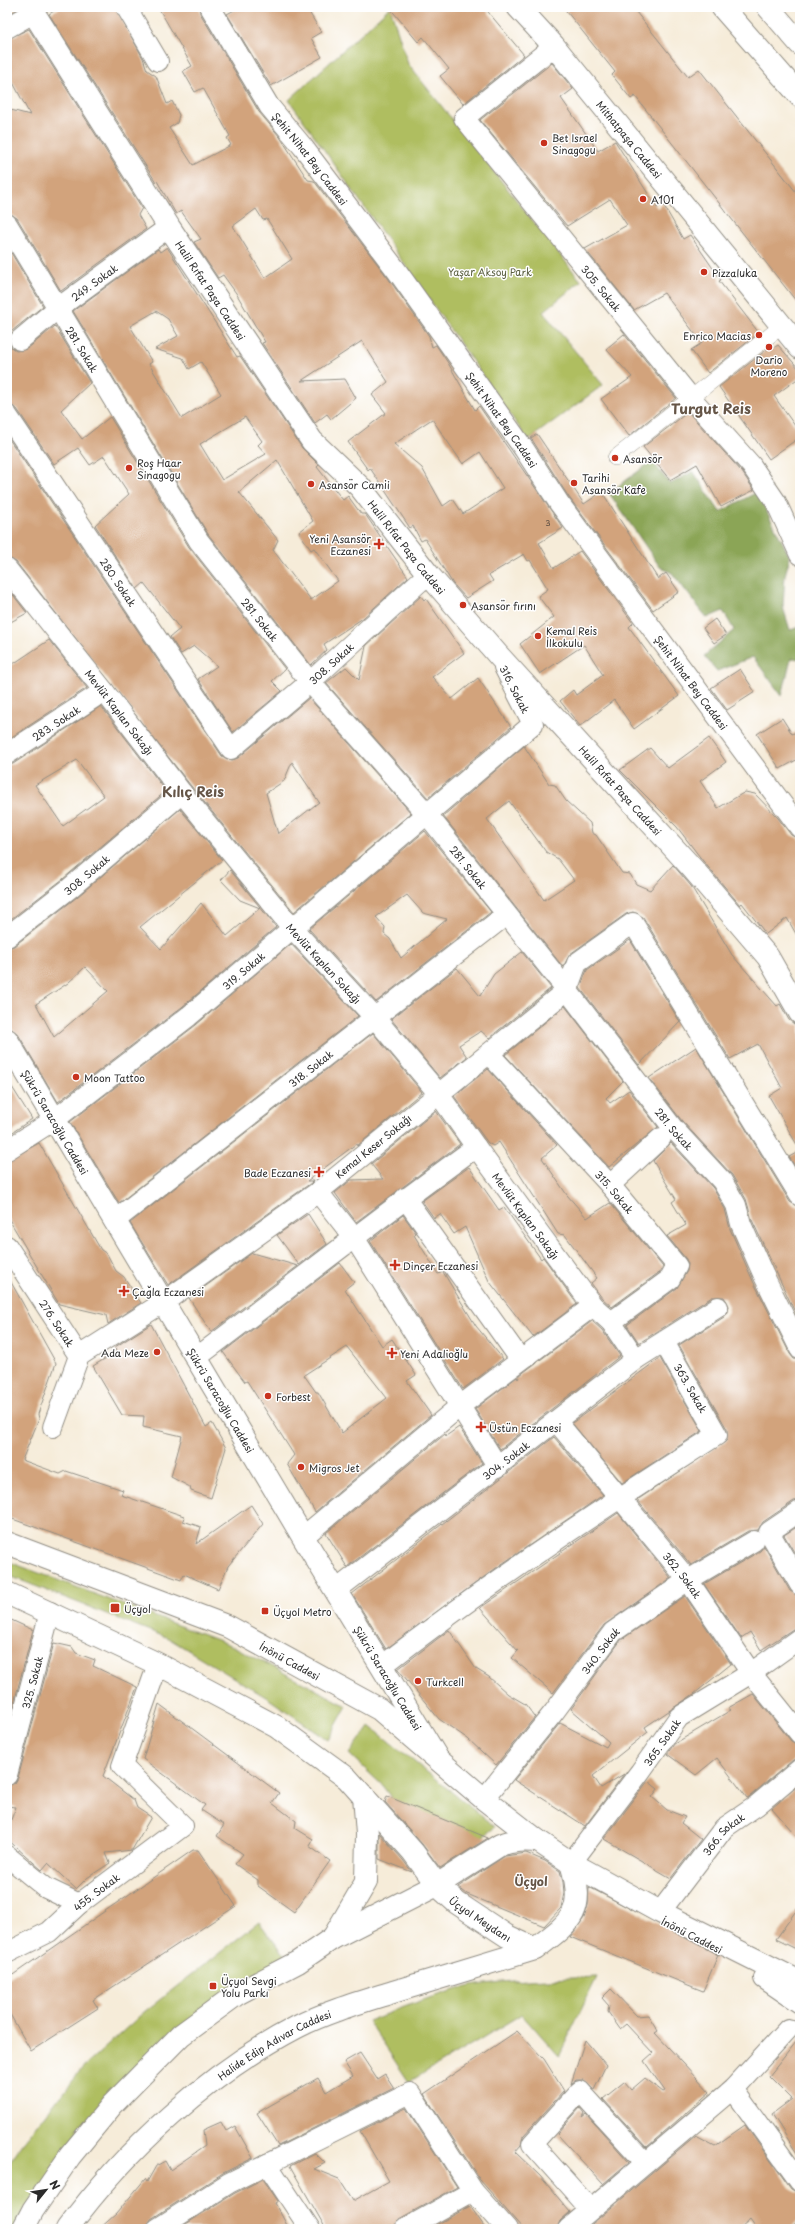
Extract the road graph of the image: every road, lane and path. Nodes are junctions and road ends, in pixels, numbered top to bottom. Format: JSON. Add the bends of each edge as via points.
{"nodes":[{"id":1,"x":126,"y":7,"type":"edge"},
{"id":2,"x":210,"y":7,"type":"edge"},
{"id":3,"x":518,"y":7,"type":"edge"},
{"id":4,"x":722,"y":7,"type":"edge"},
{"id":5,"x":768,"y":7,"type":"edge"},
{"id":6,"x":32,"y":10,"type":"edge"},
{"id":7,"x":7,"y":28,"type":"edge"},
{"id":8,"x":800,"y":44,"type":"edge"},
{"id":9,"x":554,"y":46,"type":"junction"},
{"id":10,"x":158,"y":62,"type":"dead end"},
{"id":11,"x":800,"y":96,"type":"edge"},
{"id":12,"x":7,"y":224,"type":"edge"},
{"id":13,"x":169,"y":226,"type":"junction"},
{"id":14,"x":58,"y":308,"type":"junction"},
{"id":15,"x":783,"y":325,"type":"junction"},
{"id":16,"x":20,"y":340,"type":"dead end"},
{"id":17,"x":800,"y":348,"type":"edge"},
{"id":18,"x":691,"y":398,"type":"junction"},
{"id":19,"x":7,"y":415,"type":"edge"},
{"id":20,"x":616,"y":458,"type":"dead end"},
{"id":21,"x":800,"y":555,"type":"edge"},
{"id":22,"x":7,"y":569,"type":"edge"},
{"id":23,"x":428,"y":574,"type":"junction"},
{"id":24,"x":498,"y":655,"type":"junction"},
{"id":25,"x":310,"y":682,"type":"junction"},
{"id":26,"x":104,"y":691,"type":"junction"},
{"id":27,"x":533,"y":724,"type":"joint"},
{"id":28,"x":231,"y":748,"type":"joint"},
{"id":29,"x":7,"y":754,"type":"edge"},
{"id":30,"x":182,"y":793,"type":"junction"},
{"id":31,"x":426,"y":813,"type":"junction"},
{"id":32,"x":800,"y":828,"type":"edge"},
{"id":33,"x":506,"y":915,"type":"junction"},
{"id":34,"x":293,"y":929,"type":"junction"},
{"id":35,"x":7,"y":937,"type":"edge"},
{"id":36,"x":564,"y":985,"type":"junction"},
{"id":37,"x":800,"y":1014,"type":"edge"},
{"id":38,"x":375,"y":1018,"type":"junction"},
{"id":39,"x":7,"y":1040,"type":"edge"},
{"id":40,"x":490,"y":1054,"type":"junction"},
{"id":41,"x":438,"y":1093,"type":"junction"},
{"id":42,"x":54,"y":1120,"type":"junction"},
{"id":43,"x":661,"y":1138,"type":"dead end"},
{"id":44,"x":476,"y":1147,"type":"junction"},
{"id":45,"x":7,"y":1150,"type":"edge"},
{"id":46,"x":610,"y":1185,"type":"junction"},
{"id":47,"x":318,"y":1192,"type":"junction"},
{"id":48,"x":800,"y":1196,"type":"edge"},
{"id":49,"x":405,"y":1198,"type":"junction"},
{"id":50,"x":114,"y":1221,"type":"junction"},
{"id":51,"x":355,"y":1239,"type":"junction"},
{"id":52,"x":7,"y":1246,"type":"edge"},
{"id":53,"x":164,"y":1302,"type":"junction"},
{"id":54,"x":593,"y":1306,"type":"junction"},
{"id":55,"x":718,"y":1306,"type":"dead end"},
{"id":56,"x":611,"y":1322,"type":"junction"},
{"id":57,"x":664,"y":1342,"type":"junction"},
{"id":58,"x":800,"y":1349,"type":"edge"},
{"id":59,"x":78,"y":1356,"type":"junction"},
{"id":60,"x":196,"y":1358,"type":"junction"},
{"id":61,"x":520,"y":1359,"type":"junction"},
{"id":62,"x":636,"y":1359,"type":"junction"},
{"id":63,"x":460,"y":1406,"type":"junction"},
{"id":64,"x":557,"y":1422,"type":"junction"},
{"id":65,"x":53,"y":1428,"type":"dead end"},
{"id":66,"x":498,"y":1467,"type":"junction"},
{"id":67,"x":620,"y":1497,"type":"junction"},
{"id":68,"x":800,"y":1512,"type":"edge"},
{"id":69,"x":303,"y":1537,"type":"junction"},
{"id":70,"x":761,"y":1537,"type":"junction"},
{"id":71,"x":7,"y":1543,"type":"edge"},
{"id":72,"x":688,"y":1580,"type":"junction"},
{"id":73,"x":800,"y":1585,"type":"edge"},
{"id":74,"x":335,"y":1591,"type":"junction"},
{"id":75,"x":7,"y":1593,"type":"edge"},
{"id":76,"x":50,"y":1612,"type":"junction"},
{"id":77,"x":800,"y":1638,"type":"edge"},
{"id":78,"x":158,"y":1664,"type":"junction"},
{"id":79,"x":382,"y":1666,"type":"junction"},
{"id":80,"x":752,"y":1673,"type":"junction"},
{"id":81,"x":800,"y":1734,"type":"edge"},
{"id":82,"x":438,"y":1759,"type":"junction"},
{"id":83,"x":800,"y":1769,"type":"edge"},
{"id":84,"x":7,"y":1775,"type":"edge"},
{"id":85,"x":364,"y":1796,"type":"junction"},
{"id":86,"x":484,"y":1799,"type":"junction"},
{"id":87,"x":538,"y":1841,"type":"junction"},
{"id":88,"x":7,"y":1856,"type":"edge"},
{"id":89,"x":571,"y":1863,"type":"junction"},
{"id":90,"x":577,"y":1884,"type":"junction"},
{"id":91,"x":437,"y":1885,"type":"junction"},
{"id":92,"x":79,"y":1904,"type":"junction"},
{"id":93,"x":660,"y":1912,"type":"junction"},
{"id":94,"x":333,"y":1938,"type":"junction"},
{"id":95,"x":535,"y":1949,"type":"junction"},
{"id":96,"x":7,"y":1953,"type":"edge"},
{"id":97,"x":800,"y":1982,"type":"edge"},
{"id":98,"x":800,"y":2002,"type":"edge"},
{"id":99,"x":788,"y":2029,"type":"dead end"},
{"id":100,"x":733,"y":2090,"type":"junction"},
{"id":101,"x":646,"y":2163,"type":"junction"},
{"id":102,"x":267,"y":2164,"type":"junction"},
{"id":103,"x":800,"y":2182,"type":"edge"},
{"id":104,"x":473,"y":2191,"type":"junction"},
{"id":105,"x":590,"y":2209,"type":"junction"},
{"id":106,"x":23,"y":2229,"type":"edge"},
{"id":107,"x":67,"y":2229,"type":"edge"},
{"id":108,"x":157,"y":2229,"type":"edge"},
{"id":109,"x":310,"y":2229,"type":"edge"},
{"id":110,"x":405,"y":2229,"type":"edge"},
{"id":111,"x":507,"y":2229,"type":"edge"},
{"id":112,"x":568,"y":2229,"type":"edge"}],
"edges":[{"from":1,"to":10,"type":"street"},
{"from":2,"to":32,"type":"street","name":"Şehit Nihat Bey Caddesi","via":[[269,106],[397,271],[524,449],[559,503]]},
{"from":3,"to":9,"type":"main road","name":"Mithatpaşa Caddesi"},
{"from":4,"to":11,"type":"main road"},
{"from":5,"to":8,"type":"main road"},
{"from":6,"to":7,"type":"street"},
{"from":6,"to":13,"type":"main road","name":"Halil Rıfat Paşa Caddesi"},
{"from":9,"to":15,"type":"main road","name":"Mithatpaşa Caddesi"},
{"from":9,"to":18,"type":"street","name":"305. Sokak","via":[[464,118]]},
{"from":12,"to":14,"type":"street","name":"281. Sokak"},
{"from":13,"to":14,"type":"street","name":"249. Sokak"},
{"from":13,"to":23,"type":"main road","name":"Halil Rıfat Paşa Caddesi","via":[[312,441],[360,487]]},
{"from":14,"to":16,"type":"street","name":"249. Sokak"},
{"from":14,"to":25,"type":"street","name":"281. Sokak","via":[[198,541]]},
{"from":15,"to":17,"type":"main road","name":"Mithatpaşa Caddesi"},
{"from":15,"to":18,"type":"street"},
{"from":18,"to":20,"type":"street"},
{"from":18,"to":21,"type":"street","name":"305. Sokak","via":[[751,465],[776,502]]},
{"from":19,"to":28,"type":"street","name":"280. Sokak"},
{"from":22,"to":26,"type":"street","name":"Mevlüt Kaplan Sokağı"},
{"from":23,"to":24,"type":"main road","name":"Halil Rıfat Paşa Caddesi"},
{"from":23,"to":25,"type":"street","name":"308. Sokak"},
{"from":24,"to":27,"type":"street","name":"316. Sokak"},
{"from":24,"to":37,"type":"main road","name":"Halil Rıfat Paşa Caddesi","via":[[693,869],[768,957]]},
{"from":25,"to":28,"type":"street","name":"308. Sokak"},
{"from":25,"to":31,"type":"street","name":"281. Sokak"},
{"from":26,"to":29,"type":"street","name":"283. Sokak"},
{"from":26,"to":30,"type":"street","name":"Mevlüt Kaplan Sokağı"},
{"from":27,"to":31,"type":"street","name":"319. Sokak"},
{"from":30,"to":34,"type":"street","name":"Mevlüt Kaplan Sokağı"},
{"from":30,"to":35,"type":"street","name":"308. Sokak","via":[[70,888]]},
{"from":31,"to":33,"type":"street","name":"281. Sokak"},
{"from":31,"to":34,"type":"street","name":"319. Sokak"},
{"from":33,"to":36,"type":"street","name":"281. Sokak"},
{"from":33,"to":38,"type":"street","name":"318. Sokak"},
{"from":34,"to":38,"type":"street","name":"Mevlüt Kaplan Sokağı"},
{"from":34,"to":42,"type":"street","name":"319. Sokak","via":[[189,1016]]},
{"from":36,"to":40,"type":"street","name":"Kemal Keser Sokağı"},
{"from":36,"to":48,"type":"street","via":[[577,963],[633,923]]},
{"from":36,"to":58,"type":"street","name":"281. Sokak","via":[[673,1128],[722,1181],[736,1205],[741,1224],[764,1276]]},
{"from":38,"to":41,"type":"street","name":"Mevlüt Kaplan Sokağı"},
{"from":38,"to":50,"type":"street","name":"318. Sokak"},
{"from":39,"to":42,"type":"main road","name":"Şükrü Saracoğlu Caddesi"},
{"from":40,"to":41,"type":"street","name":"Kemal Keser Sokağı"},
{"from":40,"to":46,"type":"street","name":"315. Sokak"},
{"from":41,"to":44,"type":"street","name":"Mevlüt Kaplan Sokağı"},
{"from":41,"to":47,"type":"street","name":"Kemal Keser Sokağı"},
{"from":42,"to":45,"type":"street","name":"319. Sokak"},
{"from":42,"to":50,"type":"main road","name":"Şükrü Saracoğlu Caddesi"},
{"from":43,"to":46,"type":"street"},
{"from":44,"to":49,"type":"street"},
{"from":44,"to":54,"type":"street","name":"Mevlüt Kaplan Sokağı"},
{"from":46,"to":56,"type":"street","name":"315. Sokak","via":[[676,1266],[670,1278]]},
{"from":47,"to":51,"type":"street"},
{"from":47,"to":53,"type":"street","name":"Kemal Keser Sokağı"},
{"from":49,"to":51,"type":"street"},
{"from":49,"to":61,"type":"street"},
{"from":50,"to":53,"type":"main road","name":"Şükrü Saracoğlu Caddesi"},
{"from":51,"to":60,"type":"street"},
{"from":51,"to":63,"type":"street"},
{"from":52,"to":59,"type":"street","name":"276. Sokak"},
{"from":53,"to":59,"type":"street","name":"276. Sokak"},
{"from":53,"to":60,"type":"main road","name":"Şükrü Saracoğlu Caddesi"},
{"from":54,"to":56,"type":"street","name":"Mevlüt Kaplan Sokağı"},
{"from":54,"to":61,"type":"street"},
{"from":55,"to":57,"type":"street","name":"304. Sokak"},
{"from":56,"to":62,"type":"street","name":"Mevlüt Kaplan Sokağı"},
{"from":57,"to":62,"type":"street","name":"304. Sokak"},
{"from":57,"to":67,"type":"street","name":"363. Sokak","via":[[717,1435]]},
{"from":59,"to":65,"type":"street"},
{"from":60,"to":69,"type":"main road","name":"Şükrü Saracoğlu Caddesi"},
{"from":61,"to":63,"type":"street"},
{"from":62,"to":64,"type":"street","name":"304. Sokak"},
{"from":63,"to":66,"type":"street"},
{"from":63,"to":69,"type":"street"},
{"from":64,"to":66,"type":"street","name":"304. Sokak"},
{"from":64,"to":67,"type":"street","name":"362. Sokak"},
{"from":66,"to":74,"type":"street","name":"304. Sokak"},
{"from":67,"to":72,"type":"street","name":"362. Sokak"},
{"from":67,"to":79,"type":"street","via":[[445,1617]]},
{"from":68,"to":70,"type":"street","name":"340. Sokak"},
{"from":69,"to":74,"type":"main road","name":"Şükrü Saracoğlu Caddesi"},
{"from":70,"to":72,"type":"street","name":"340. Sokak"},
{"from":70,"to":73,"type":"street"},
{"from":71,"to":82,"type":"main road","name":"İnönü Caddesi","via":[[229,1628],[379,1709]]},
{"from":72,"to":80,"type":"street","name":"362. Sokak"},
{"from":72,"to":86,"type":"street","name":"340. Sokak","via":[[613,1632],[554,1712]]},
{"from":74,"to":79,"type":"main road","name":"Şükrü Saracoğlu Caddesi"},
{"from":75,"to":76,"type":"main road"},
{"from":76,"to":78,"type":"main road"},
{"from":76,"to":84,"type":"street","name":"325. Sokak"},
{"from":77,"to":80,"type":"street","name":"365. Sokak"},
{"from":78,"to":85,"type":"main road","via":[[276,1727],[347,1778]]},
{"from":78,"to":92,"type":"street","name":"455. Sokak","via":[[122,1766],[183,1826]]},
{"from":79,"to":82,"type":"main road","name":"Şükrü Saracoğlu Caddesi"},
{"from":80,"to":81,"type":"street","name":"362. Sokak"},
{"from":80,"to":89,"type":"street","name":"365. Sokak","via":[[679,1717]]},
{"from":82,"to":86,"type":"main road","name":"İnönü Caddesi"},
{"from":83,"to":93,"type":"street","name":"366. Sokak","via":[[756,1806],[724,1828]]},
{"from":85,"to":91,"type":"main road"},
{"from":85,"to":94,"type":"main road","via":[[367,1834],[366,1882]]},
{"from":86,"to":87,"type":"main road","name":"İnönü Caddesi"},
{"from":87,"to":89,"type":"main road","name":"İnönü Caddesi"},
{"from":87,"to":91,"type":"main road","via":[[509,1841]]},
{"from":88,"to":92,"type":"street","via":[[46,1888]]},
{"from":89,"to":90,"type":"main road"},
{"from":89,"to":93,"type":"main road","name":"İnönü Caddesi"},
{"from":90,"to":95,"type":"main road","via":[[578,1902],[570,1918],[559,1931]]},
{"from":90,"to":98,"type":"main road","name":"İnönü Caddesi","via":[[590,1882],[727,1953]]},
{"from":91,"to":94,"type":"main road"},
{"from":91,"to":95,"type":"main road","name":"Üçyol Meydanı","via":[[481,1920]]},
{"from":92,"to":96,"type":"street","name":"455. Sokak","via":[[49,1932]]},
{"from":93,"to":97,"type":"main road","name":"İnönü Caddesi"},
{"from":94,"to":106,"type":"main road","via":[[298,1962],[237,1994],[181,2035],[112,2105],[70,2156]]},
{"from":95,"to":107,"type":"main road","name":"Halide Edip Adıvar Caddesi","via":[[357,2003],[297,2027],[247,2057],[194,2096],[144,2138],[89,2199]]},
{"from":99,"to":100,"type":"street"},
{"from":100,"to":101,"type":"street"},
{"from":100,"to":103,"type":"street"},
{"from":101,"to":105,"type":"street"},
{"from":101,"to":105,"type":"street","via":[[580,2091],[532,2144]]},
{"from":102,"to":104,"type":"street","via":[[410,2093]]},
{"from":102,"to":108,"type":"street","via":[[229,2183]]},
{"from":102,"to":109,"type":"street"},
{"from":104,"to":110,"type":"street"},
{"from":104,"to":111,"type":"street"},
{"from":105,"to":112,"type":"street"}]}
